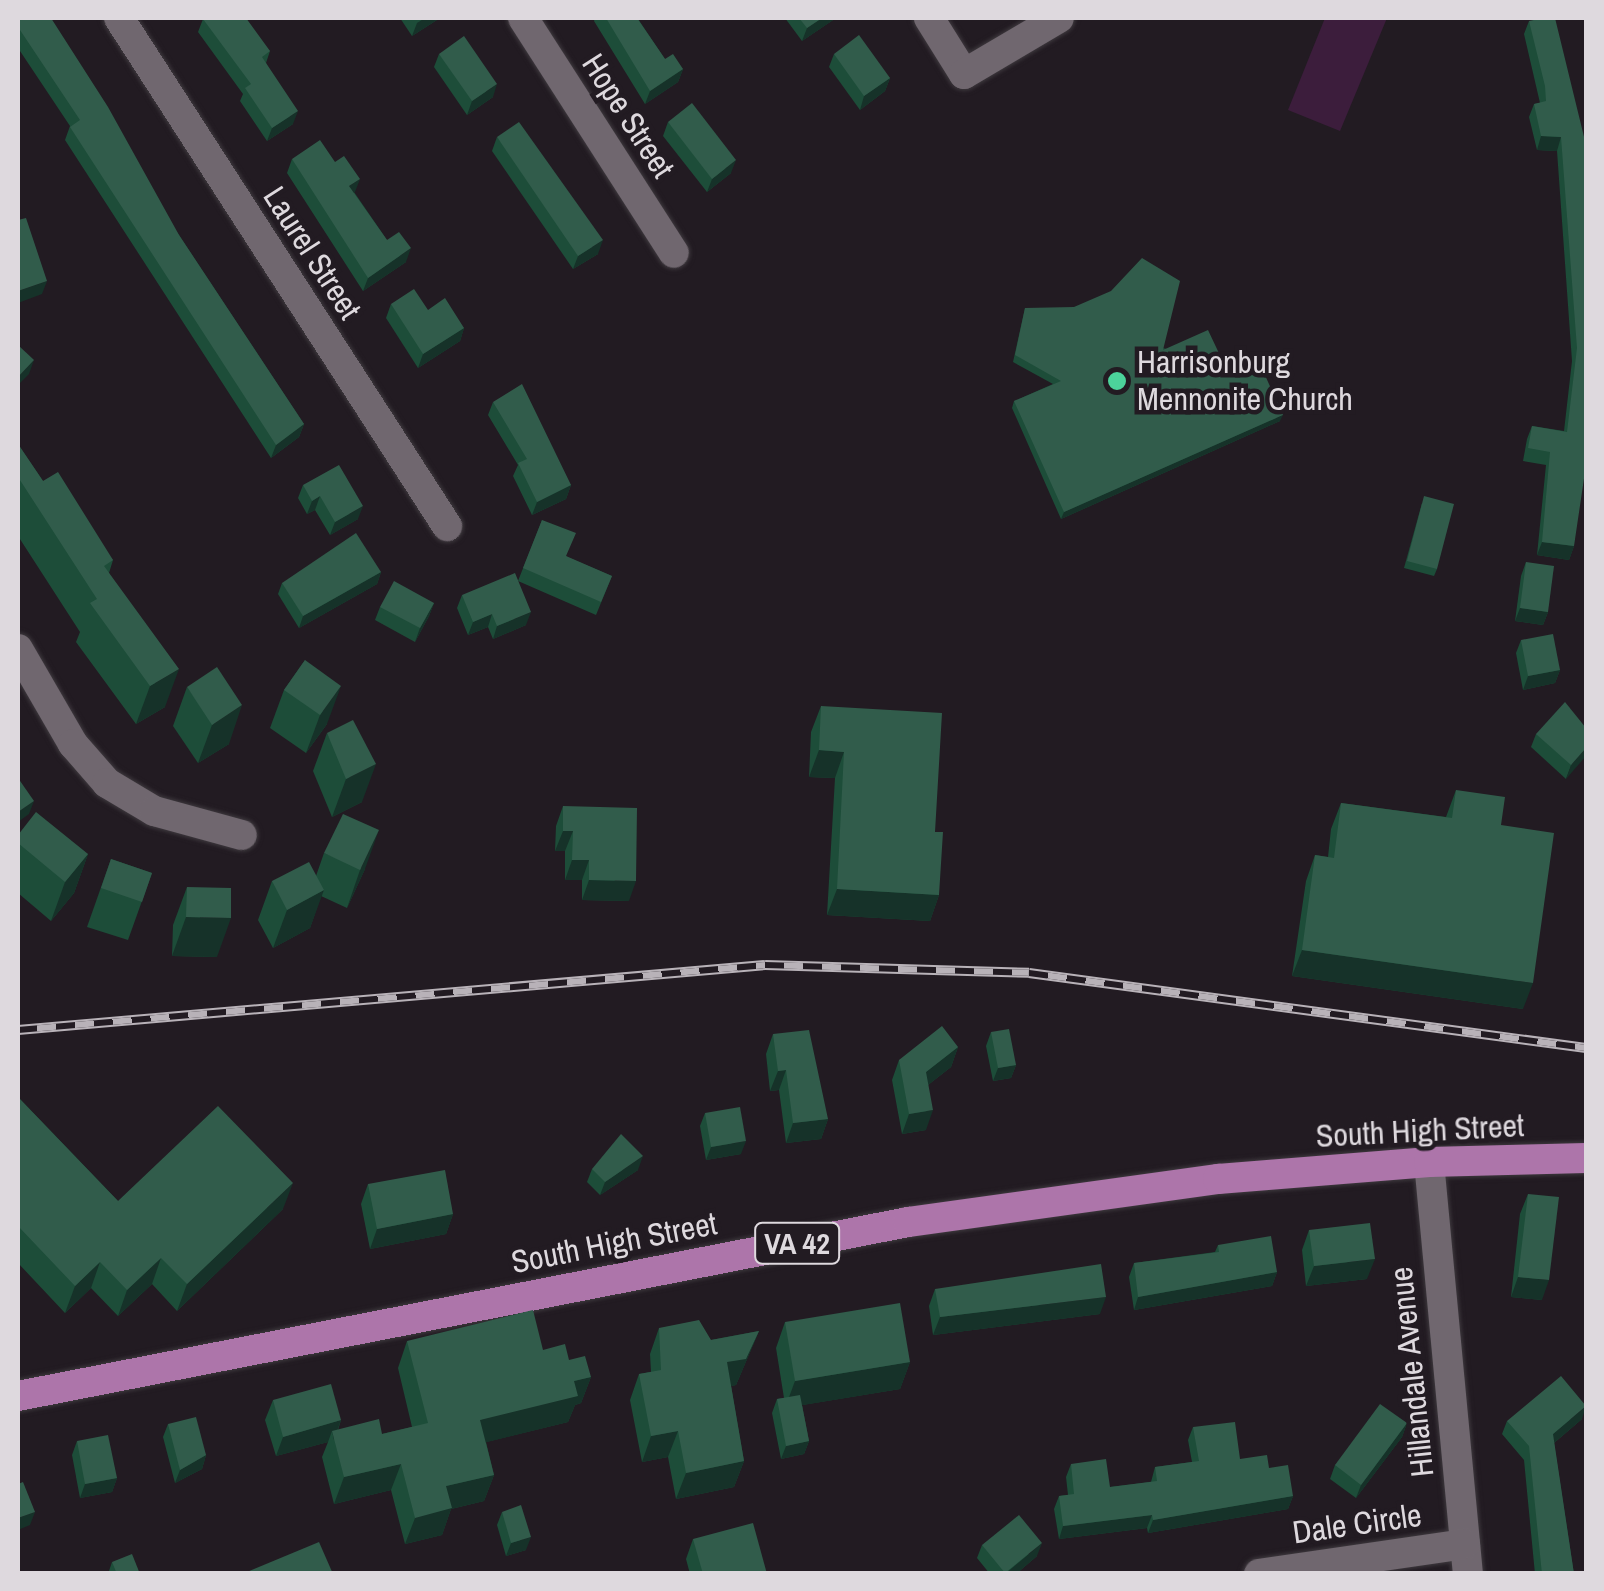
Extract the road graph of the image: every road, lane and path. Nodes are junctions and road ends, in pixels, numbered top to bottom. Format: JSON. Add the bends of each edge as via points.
{"nodes":[{"id":1,"x":119,"y":18,"type":"edge"},
{"id":2,"x":523,"y":18,"type":"edge"},
{"id":3,"x":929,"y":18,"type":"edge"},
{"id":4,"x":1059,"y":18,"type":"edge"},
{"id":5,"x":674,"y":253,"type":"dead end"},
{"id":6,"x":447,"y":526,"type":"dead end"},
{"id":7,"x":18,"y":649,"type":"edge"},
{"id":8,"x":242,"y":836,"type":"dead end"},
{"id":9,"x":1586,"y":1158,"type":"edge"},
{"id":10,"x":1429,"y":1162,"type":"junction"},
{"id":11,"x":18,"y":1396,"type":"edge"},
{"id":12,"x":1467,"y":1559,"type":"edge"},
{"id":13,"x":1259,"y":1574,"type":"edge"}],
"edges":[{"from":1,"to":6,"type":"street","name":"Laurel Street"},
{"from":2,"to":5,"type":"street","name":"Hope Street"},
{"from":3,"to":4,"type":"street","via":[[964,74]]},
{"from":7,"to":8,"type":"street","via":[[74,744],[107,783],[154,811]]},
{"from":9,"to":10,"type":"main road","name":"South High Street","number":"VA 42"},
{"from":10,"to":11,"type":"main road","name":"South High Street","number":"VA 42","via":[[1218,1179],[908,1222]]},
{"from":10,"to":12,"type":"street","name":"Hillandale Avenue"},
{"from":12,"to":13,"type":"street","name":"Dale Circle"}]}
